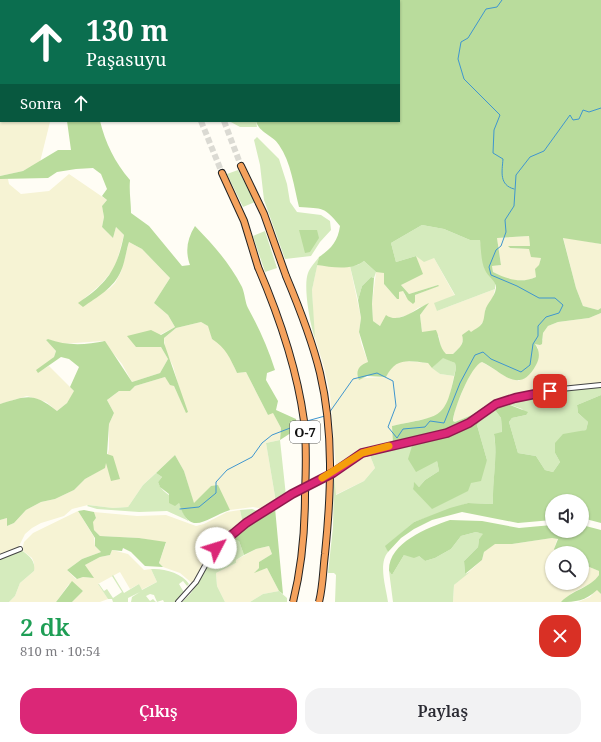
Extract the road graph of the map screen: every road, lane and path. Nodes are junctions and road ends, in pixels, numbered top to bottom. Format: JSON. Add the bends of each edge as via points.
{"nodes":[{"id":1,"x":241,"y":166,"type":"tunnel mouth"},
{"id":2,"x":222,"y":173,"type":"tunnel mouth"},
{"id":3,"x":601,"y":385,"type":"edge"},
{"id":4,"x":20,"y":549,"type":"dead end"},
{"id":5,"x":0,"y":557,"type":"edge"},
{"id":6,"x":178,"y":602,"type":"edge"},
{"id":7,"x":293,"y":602,"type":"edge"},
{"id":8,"x":319,"y":602,"type":"edge"}],
"edges":[{"from":1,"to":8,"type":"highway","number":"O-7","bridge":true,"via":[[264,214],[320,373],[328,428],[330,495]]},
{"from":2,"to":7,"type":"highway","number":"O-7","bridge":true,"via":[[244,221],[258,267],[278,317],[293,366],[304,422],[305,517],[300,570]]},
{"from":3,"to":6,"type":"street","via":[[561,389],[504,401],[489,408],[469,423],[447,433],[362,453],[333,473],[292,494],[246,523],[216,548],[193,586]]},
{"from":4,"to":5,"type":"street"}]}
